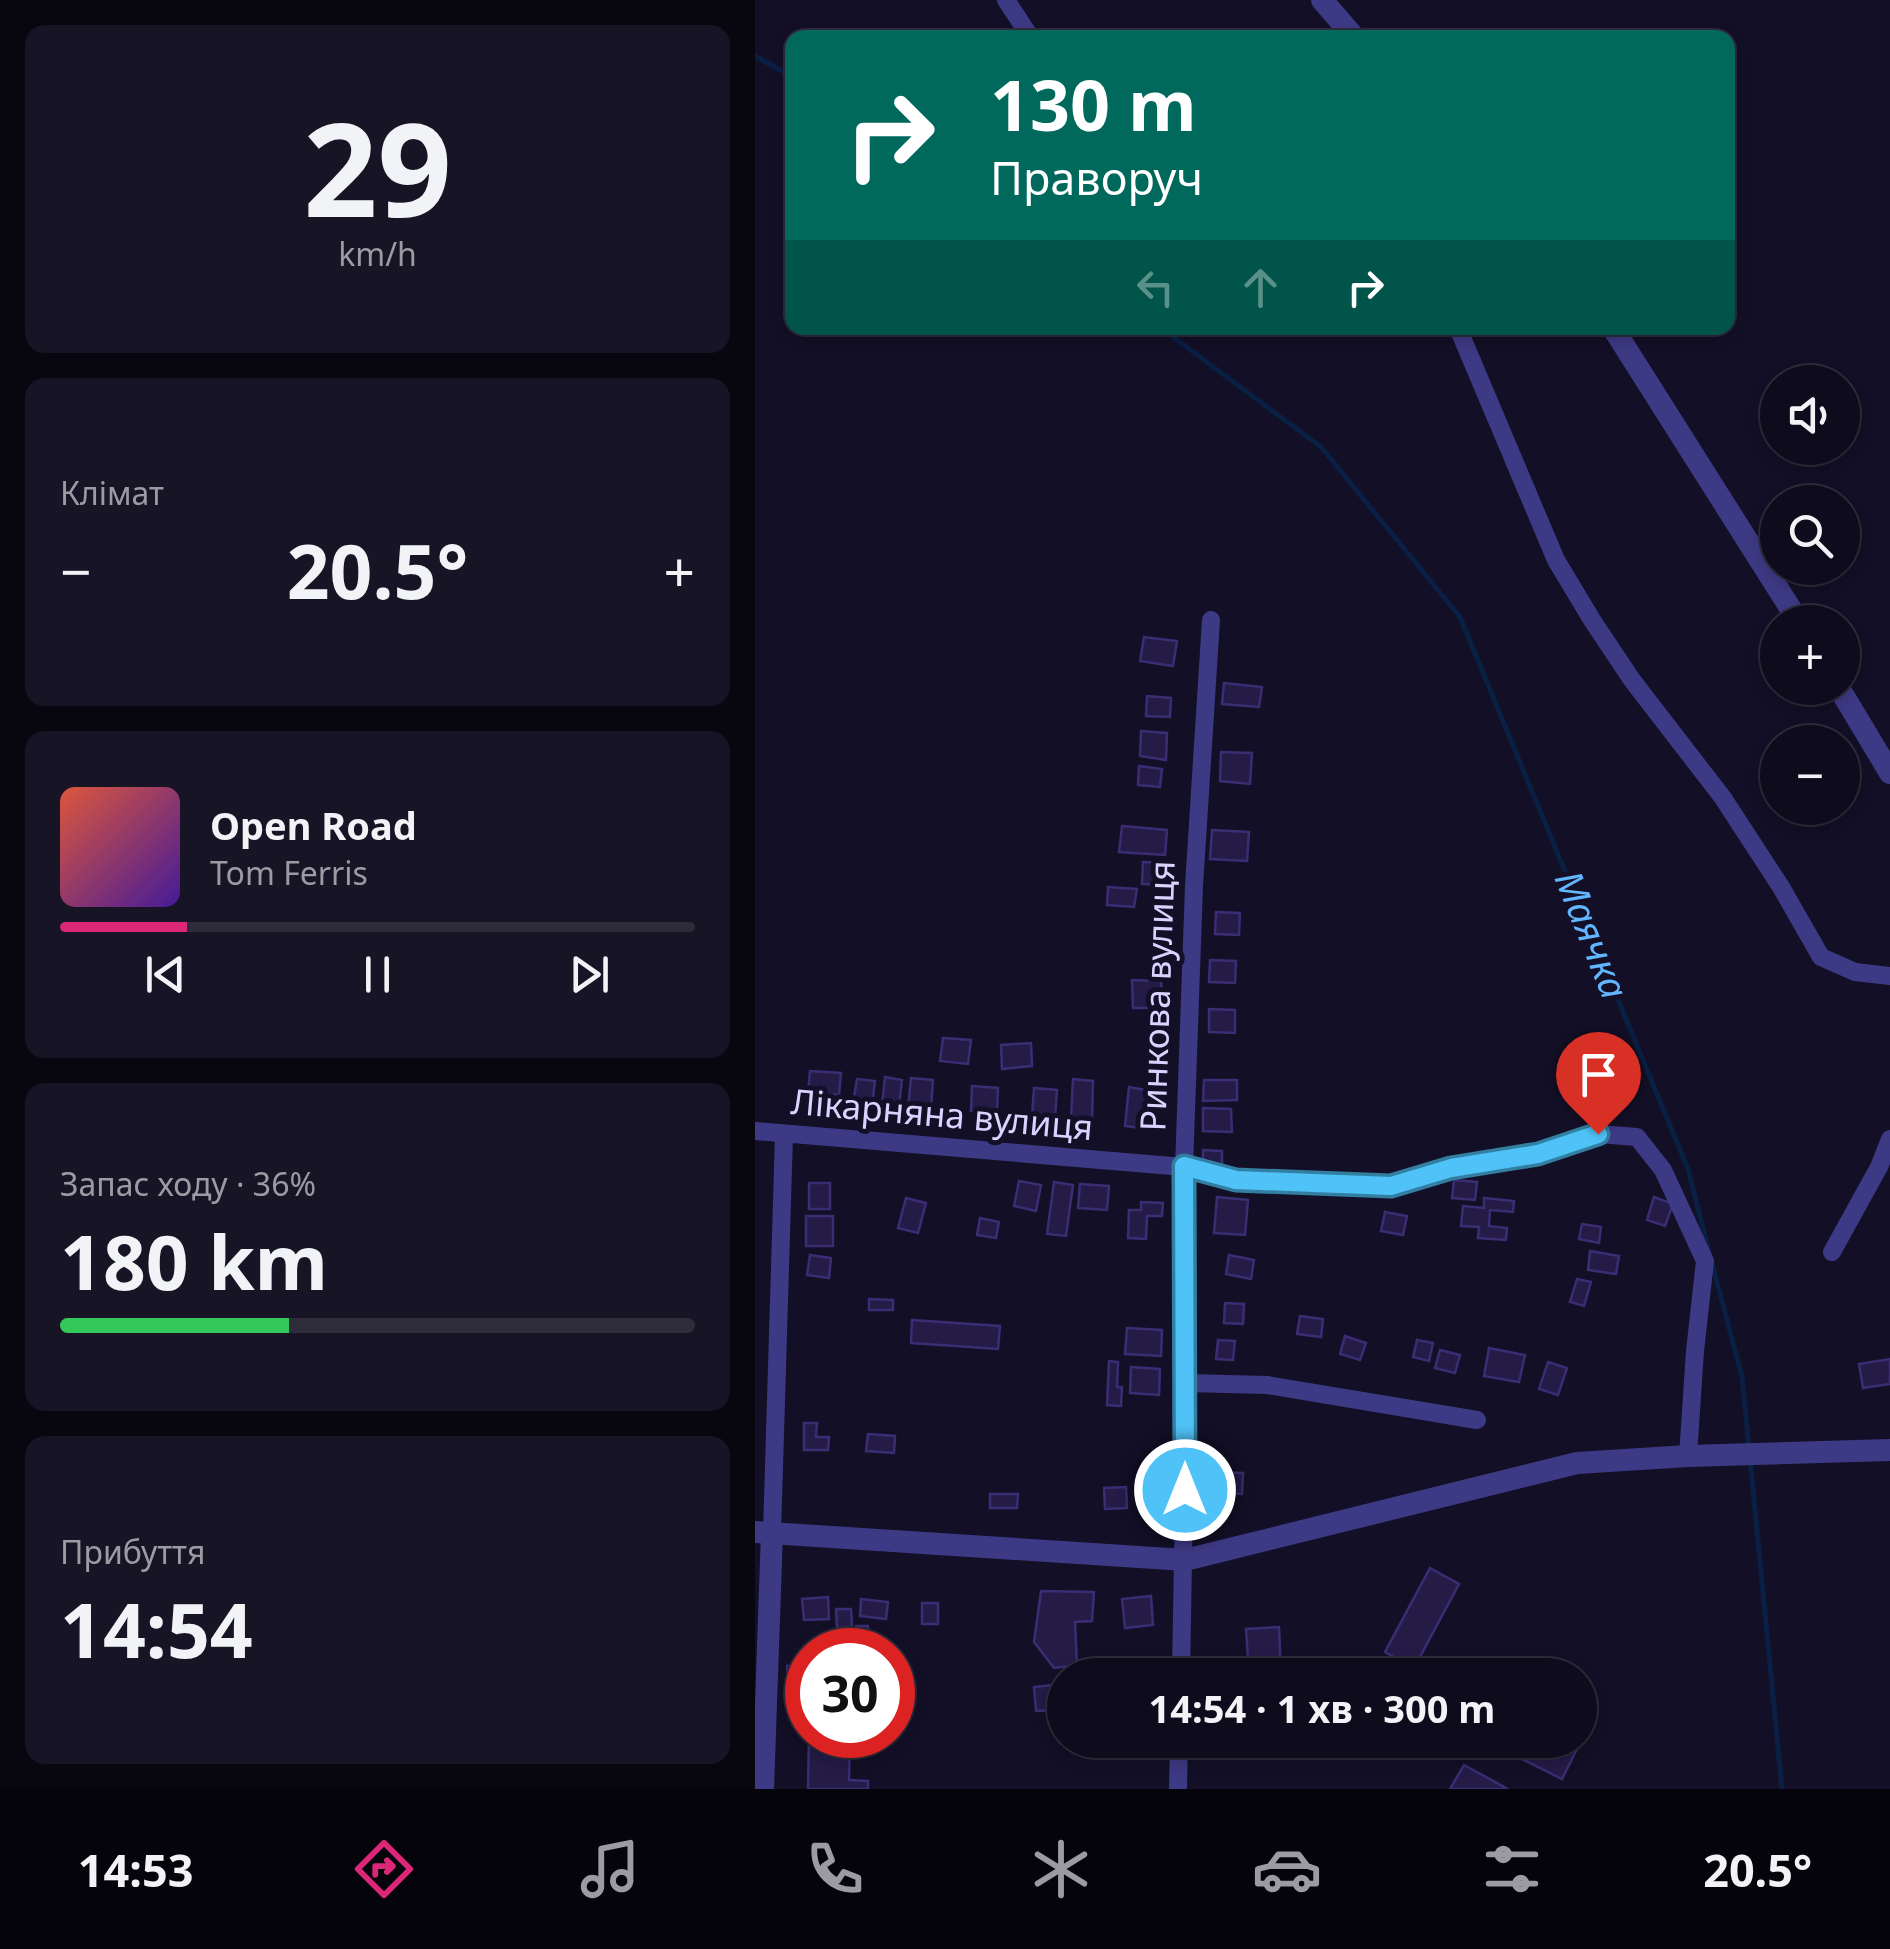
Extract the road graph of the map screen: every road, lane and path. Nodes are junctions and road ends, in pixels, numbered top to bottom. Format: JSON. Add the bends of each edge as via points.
{"nodes":[{"id":1,"x":1006,"y":0,"type":"edge"},
{"id":2,"x":1322,"y":0,"type":"edge"},
{"id":3,"x":1026,"y":30,"type":"edge"},
{"id":4,"x":1348,"y":30,"type":"edge"},
{"id":5,"x":1461,"y":335,"type":"edge"},
{"id":6,"x":1617,"y":335,"type":"edge"},
{"id":7,"x":1788,"y":605,"type":"edge"},
{"id":8,"x":1211,"y":620,"type":"dead end"},
{"id":9,"x":1849,"y":705,"type":"edge"},
{"id":10,"x":1890,"y":774,"type":"edge"},
{"id":11,"x":1890,"y":976,"type":"edge"},
{"id":12,"x":755,"y":1131,"type":"edge"},
{"id":13,"x":784,"y":1135,"type":"junction"},
{"id":14,"x":1890,"y":1139,"type":"edge"},
{"id":15,"x":1184,"y":1166,"type":"junction"},
{"id":16,"x":1832,"y":1252,"type":"dead end"},
{"id":17,"x":1186,"y":1383,"type":"junction"},
{"id":18,"x":1477,"y":1420,"type":"dead end"},
{"id":19,"x":1890,"y":1450,"type":"edge"},
{"id":20,"x":1697,"y":1456,"type":"junction"},
{"id":21,"x":763,"y":1533,"type":"edge"},
{"id":22,"x":1185,"y":1560,"type":"junction"},
{"id":23,"x":1182,"y":1658,"type":"edge"},
{"id":24,"x":1179,"y":1758,"type":"edge"},
{"id":25,"x":763,"y":1789,"type":"edge"},
{"id":26,"x":1178,"y":1789,"type":"edge"}],
"edges":[{"from":1,"to":3,"type":"street"},
{"from":2,"to":4,"type":"street"},
{"from":5,"to":11,"type":"street","via":[[1557,560],[1632,680],[1723,798],[1821,957],[1855,972]]},
{"from":6,"to":7,"type":"street"},
{"from":8,"to":15,"type":"street","name":"Ринкова вулиця"},
{"from":9,"to":10,"type":"street"},
{"from":12,"to":13,"type":"street","name":"Лікарняна вулиця"},
{"from":13,"to":15,"type":"street","name":"Лікарняна вулиця"},
{"from":13,"to":21,"type":"street"},
{"from":14,"to":16,"type":"street"},
{"from":15,"to":17,"type":"street","name":"Ринкова вулиця"},
{"from":15,"to":20,"type":"street","name":"Лікарняна вулиця","via":[[1236,1180],[1391,1186],[1598,1134],[1637,1137],[1663,1170],[1705,1261],[1695,1351]]},
{"from":17,"to":18,"type":"street","via":[[1267,1385]]},
{"from":17,"to":22,"type":"street","name":"Ринкова вулиця"},
{"from":19,"to":20,"type":"street"},
{"from":20,"to":22,"type":"street","via":[[1577,1463]]},
{"from":21,"to":22,"type":"street"},
{"from":21,"to":25,"type":"street"},
{"from":22,"to":23,"type":"street","name":"Ринкова вулиця"},
{"from":24,"to":26,"type":"street"}]}
